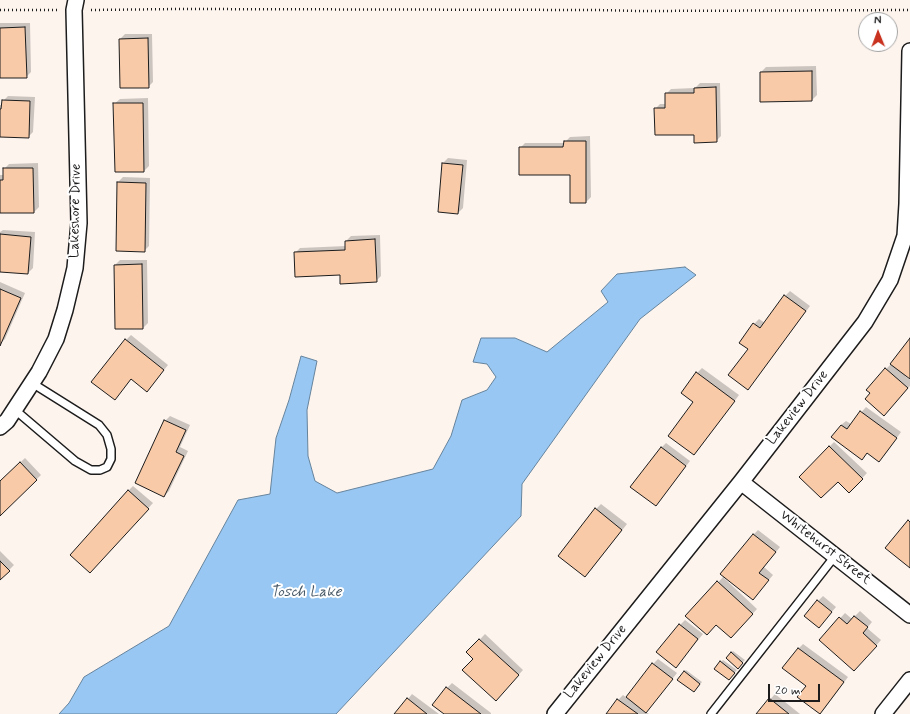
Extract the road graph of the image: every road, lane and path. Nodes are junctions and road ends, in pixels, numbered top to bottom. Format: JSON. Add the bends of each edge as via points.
{"nodes":[{"id":1,"x":75,"y":5,"type":"edge"},
{"id":2,"x":0,"y":10,"type":"edge"},
{"id":3,"x":910,"y":10,"type":"edge"},
{"id":4,"x":910,"y":51,"type":"edge"},
{"id":5,"x":32,"y":383,"type":"junction"},
{"id":6,"x":14,"y":409,"type":"junction"},
{"id":7,"x":0,"y":427,"type":"edge"},
{"id":8,"x":741,"y":482,"type":"junction"},
{"id":9,"x":835,"y":556,"type":"junction"},
{"id":10,"x":910,"y":615,"type":"edge"},
{"id":11,"x":910,"y":680,"type":"edge"},
{"id":12,"x":555,"y":714,"type":"edge"},
{"id":13,"x":711,"y":714,"type":"edge"},
{"id":14,"x":883,"y":714,"type":"edge"}],
"edges":[{"from":1,"to":2,"type":"path"},
{"from":1,"to":3,"type":"path","via":[[178,9]]},
{"from":1,"to":5,"type":"street","name":"Lakeshore Drive","via":[[78,223],[75,268],[56,339]]},
{"from":4,"to":8,"type":"street","name":"Lakeview Drive","via":[[905,236],[890,280],[865,322]]},
{"from":5,"to":6,"type":"street","name":"Lakeshore Drive"},
{"from":5,"to":6,"type":"lane","via":[[99,425],[108,435],[111,459],[107,467],[91,470],[75,461]]},
{"from":6,"to":7,"type":"street","name":"Lakeshore Drive"},
{"from":8,"to":9,"type":"street","name":"Whitehurst Street"},
{"from":8,"to":12,"type":"street","name":"Lakeview Drive"},
{"from":9,"to":10,"type":"street","name":"Whitehurst Street"},
{"from":9,"to":13,"type":"lane"},
{"from":11,"to":14,"type":"street"}]}
